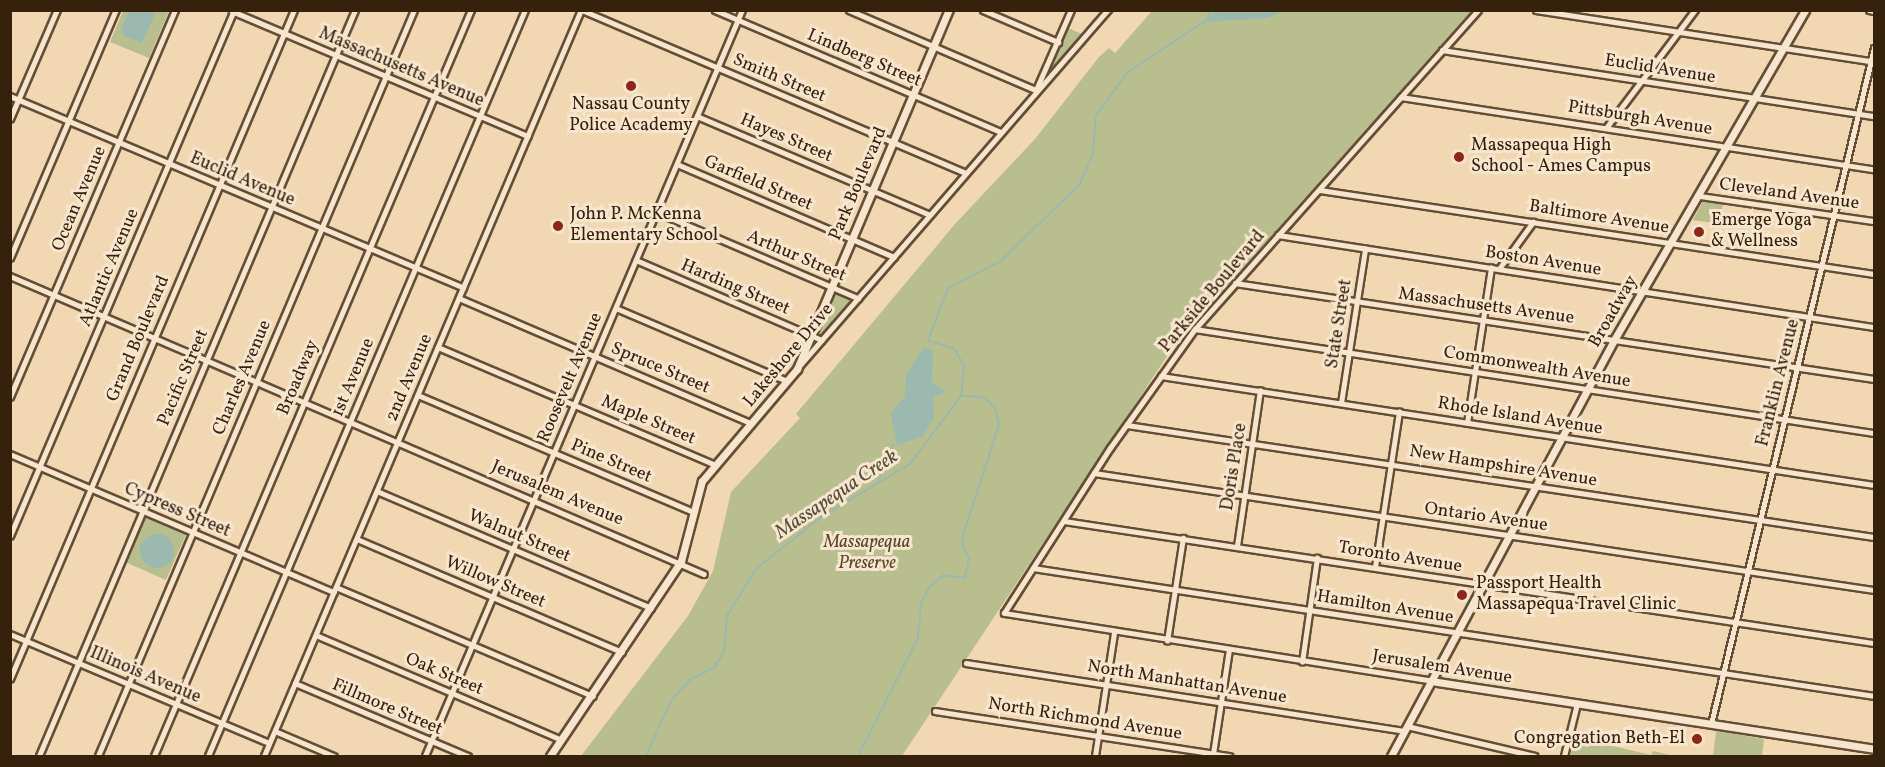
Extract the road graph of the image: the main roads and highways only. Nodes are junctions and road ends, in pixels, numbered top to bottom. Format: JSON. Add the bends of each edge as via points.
{"nodes":[{"id":1,"x":949,"y":10,"type":"edge"},
{"id":2,"x":1805,"y":10,"type":"edge"},
{"id":3,"x":797,"y":369,"type":"joint"},
{"id":4,"x":1431,"y":681,"type":"junction"},
{"id":5,"x":1875,"y":749,"type":"edge"},
{"id":6,"x":550,"y":756,"type":"edge"},
{"id":7,"x":1391,"y":756,"type":"edge"}],
"edges":[{"from":1,"to":3,"type":"main road","name":"Park Boulevard"},
{"from":2,"to":4,"type":"main road","name":"Broadway","via":[[1614,340]]},
{"from":3,"to":6,"type":"main road","name":"Lakeshore Drive","via":[[702,481],[680,564]]},
{"from":4,"to":5,"type":"main road","name":"Jerusalem Avenue"},
{"from":4,"to":7,"type":"main road","name":"Broadway"}]}
